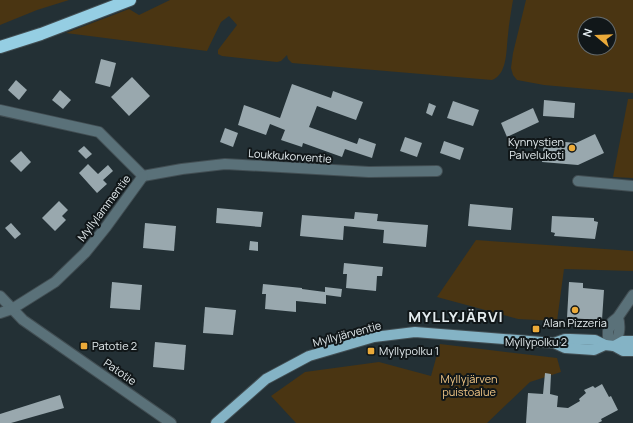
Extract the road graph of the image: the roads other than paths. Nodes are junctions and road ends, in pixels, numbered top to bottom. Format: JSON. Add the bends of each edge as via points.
{"nodes":[{"id":1,"x":130,"y":0,"type":"edge"},
{"id":2,"x":0,"y":48,"type":"edge"},
{"id":3,"x":0,"y":110,"type":"edge"},
{"id":4,"x":437,"y":172,"type":"dead end"},
{"id":5,"x":143,"y":176,"type":"junction"},
{"id":6,"x":578,"y":181,"type":"dead end"},
{"id":7,"x":633,"y":186,"type":"edge"},
{"id":8,"x":633,"y":294,"type":"edge"},
{"id":9,"x":0,"y":296,"type":"edge"},
{"id":10,"x":12,"y":310,"type":"junction"},
{"id":11,"x":0,"y":313,"type":"edge"},
{"id":12,"x":633,"y":341,"type":"edge"},
{"id":13,"x":609,"y":346,"type":"junction"},
{"id":14,"x":633,"y":351,"type":"edge"},
{"id":15,"x":171,"y":423,"type":"edge"},
{"id":16,"x":216,"y":423,"type":"edge"}],
"edges":[{"from":1,"to":2,"type":"highway"},
{"from":3,"to":5,"type":"street","name":"Myllylammentie","via":[[99,132]]},
{"from":4,"to":5,"type":"street","name":"Loukkukorventie","via":[[368,172],[225,164],[182,168]]},
{"from":5,"to":10,"type":"street","name":"Myllylammentie","via":[[85,253],[55,282]]},
{"from":6,"to":7,"type":"street"},
{"from":8,"to":13,"type":"street","via":[[618,317],[619,337]]},
{"from":9,"to":10,"type":"street","name":"Patotie"},
{"from":10,"to":11,"type":"street","name":"Myllylammentie"},
{"from":10,"to":15,"type":"street","name":"Patotie"},
{"from":12,"to":13,"type":"main road","name":"Myllyjärventie","via":[[623,341]]},
{"from":13,"to":14,"type":"main road","name":"Myllyjärventie","via":[[623,351]]},
{"from":13,"to":16,"type":"main road","name":"Myllyjärventie","via":[[594,350],[564,348],[554,343],[416,332],[374,337],[308,356],[261,384]]}]}
